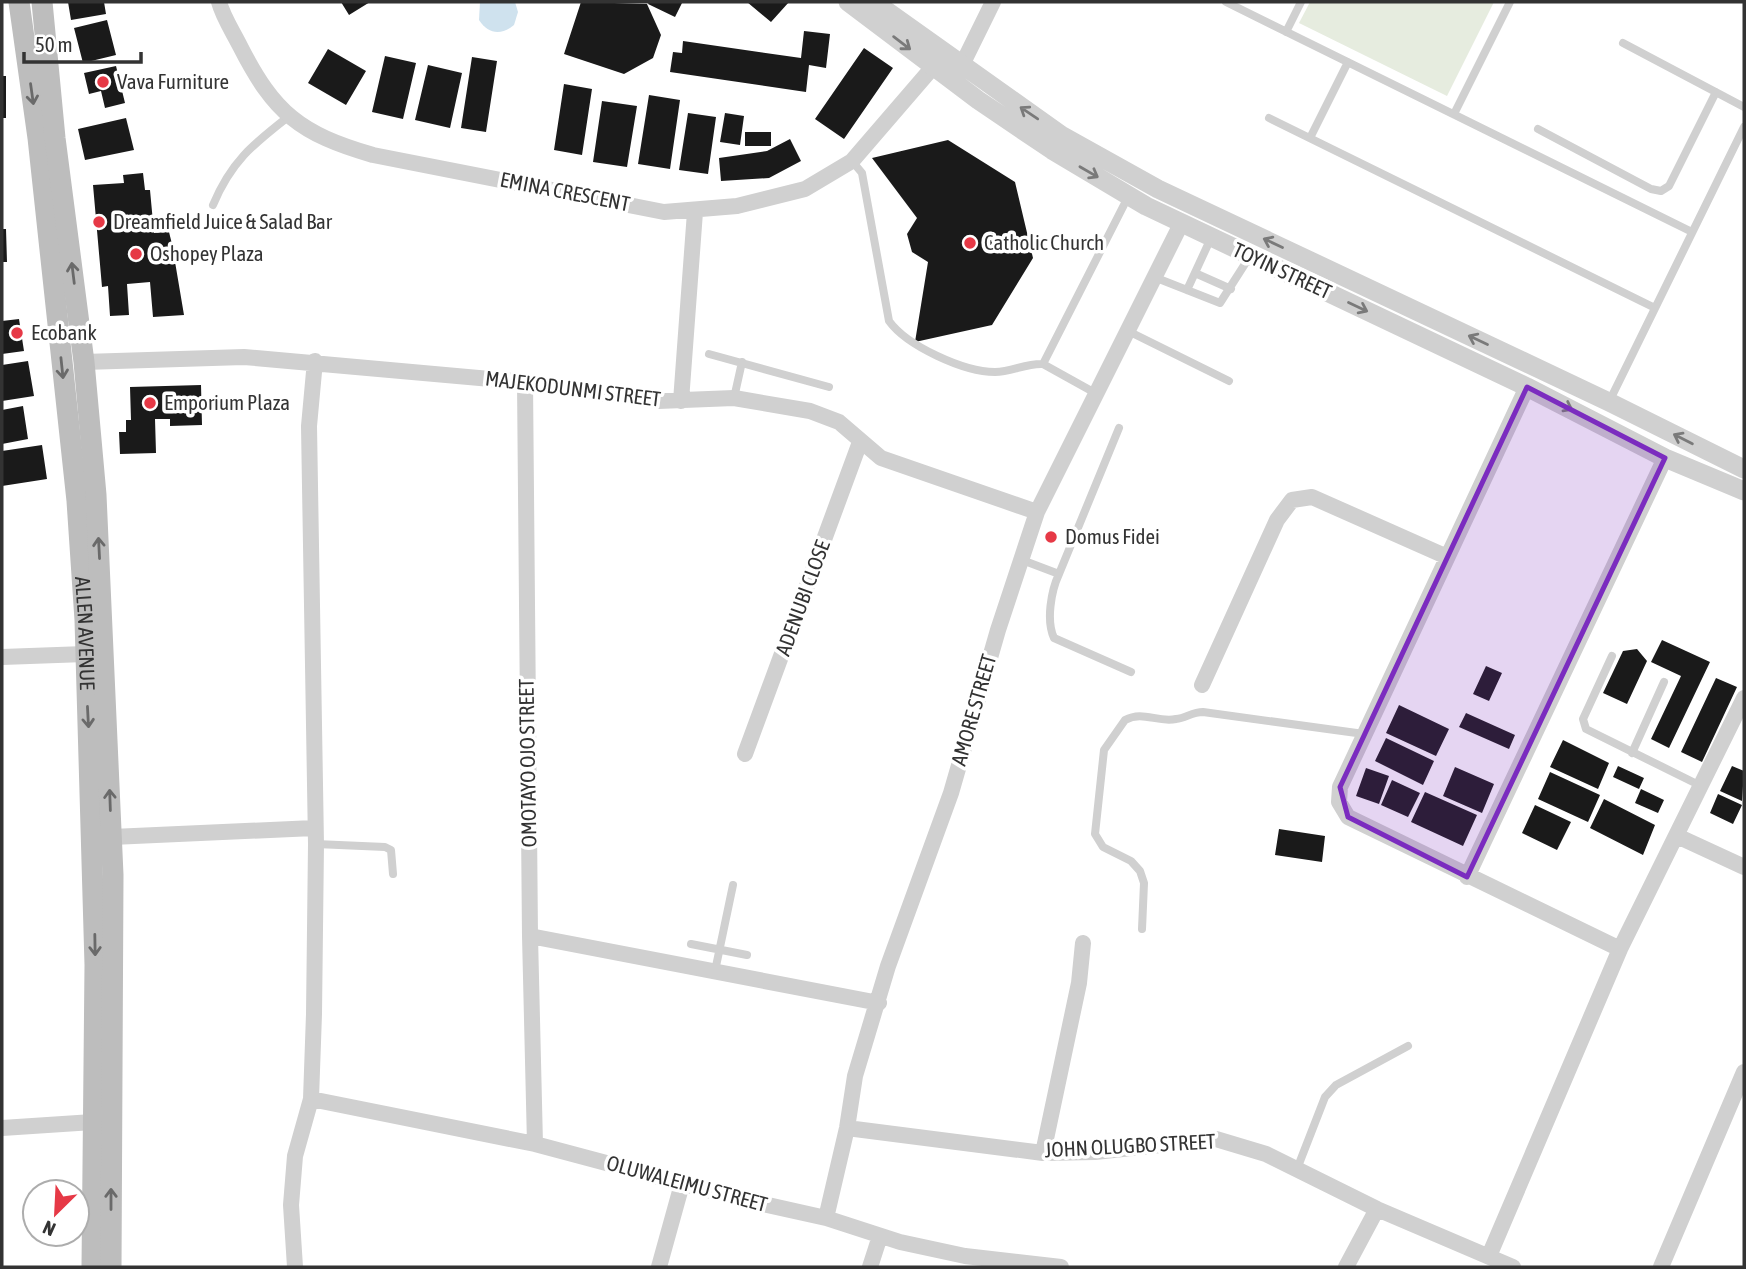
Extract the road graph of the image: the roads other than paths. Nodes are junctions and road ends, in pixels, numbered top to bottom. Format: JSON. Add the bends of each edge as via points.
{"nodes":[{"id":1,"x":19,"y":2,"type":"edge"},
{"id":2,"x":42,"y":2,"type":"edge"},
{"id":3,"x":219,"y":2,"type":"edge"},
{"id":4,"x":848,"y":2,"type":"edge"},
{"id":5,"x":874,"y":2,"type":"edge"},
{"id":6,"x":993,"y":2,"type":"edge"},
{"id":7,"x":1226,"y":2,"type":"edge"},
{"id":8,"x":1301,"y":2,"type":"edge"},
{"id":9,"x":1510,"y":2,"type":"edge"},
{"id":10,"x":1286,"y":32,"type":"junction"},
{"id":11,"x":1623,"y":43,"type":"dead end"},
{"id":12,"x":1348,"y":62,"type":"junction"},
{"id":13,"x":961,"y":66,"type":"junction"},
{"id":14,"x":933,"y":67,"type":"junction"},
{"id":15,"x":1716,"y":92,"type":"junction"},
{"id":16,"x":1744,"y":107,"type":"edge"},
{"id":17,"x":1454,"y":114,"type":"junction"},
{"id":18,"x":288,"y":117,"type":"junction"},
{"id":19,"x":1269,"y":118,"type":"dead end"},
{"id":20,"x":1744,"y":128,"type":"edge"},
{"id":21,"x":1538,"y":129,"type":"dead end"},
{"id":22,"x":1310,"y":138,"type":"junction"},
{"id":23,"x":852,"y":161,"type":"junction"},
{"id":24,"x":1129,"y":195,"type":"junction"},
{"id":25,"x":213,"y":205,"type":"dead end"},
{"id":26,"x":695,"y":212,"type":"junction"},
{"id":27,"x":1181,"y":224,"type":"junction"},
{"id":28,"x":1692,"y":232,"type":"junction"},
{"id":29,"x":1211,"y":238,"type":"junction"},
{"id":30,"x":1250,"y":256,"type":"junction"},
{"id":31,"x":1195,"y":273,"type":"junction"},
{"id":32,"x":1154,"y":277,"type":"junction"},
{"id":33,"x":1231,"y":289,"type":"junction"},
{"id":34,"x":1186,"y":290,"type":"junction"},
{"id":35,"x":1655,"y":308,"type":"junction"},
{"id":36,"x":1128,"y":331,"type":"junction"},
{"id":37,"x":709,"y":354,"type":"dead end"},
{"id":38,"x":315,"y":361,"type":"junction"},
{"id":39,"x":85,"y":362,"type":"junction"},
{"id":40,"x":742,"y":362,"type":"junction"},
{"id":41,"x":1043,"y":364,"type":"junction"},
{"id":42,"x":1229,"y":381,"type":"dead end"},
{"id":43,"x":525,"y":382,"type":"junction"},
{"id":44,"x":830,"y":387,"type":"dead end"},
{"id":45,"x":1527,"y":387,"type":"junction"},
{"id":46,"x":1097,"y":394,"type":"junction"},
{"id":47,"x":734,"y":398,"type":"junction"},
{"id":48,"x":681,"y":401,"type":"junction"},
{"id":49,"x":1609,"y":402,"type":"junction"},
{"id":50,"x":1119,"y":428,"type":"dead end"},
{"id":51,"x":860,"y":442,"type":"junction"},
{"id":52,"x":1665,"y":458,"type":"junction"},
{"id":53,"x":1744,"y":470,"type":"edge"},
{"id":54,"x":1744,"y":491,"type":"edge"},
{"id":55,"x":1037,"y":512,"type":"junction"},
{"id":56,"x":1446,"y":556,"type":"junction"},
{"id":57,"x":1022,"y":560,"type":"junction"},
{"id":58,"x":1059,"y":574,"type":"junction"},
{"id":59,"x":85,"y":654,"type":"junction"},
{"id":60,"x":1612,"y":656,"type":"dead end"},
{"id":61,"x":2,"y":657,"type":"edge"},
{"id":62,"x":1130,"y":672,"type":"dead end"},
{"id":63,"x":1664,"y":682,"type":"dead end"},
{"id":64,"x":1202,"y":685,"type":"dead end"},
{"id":65,"x":1744,"y":698,"type":"edge"},
{"id":66,"x":1364,"y":734,"type":"junction"},
{"id":67,"x":1632,"y":753,"type":"junction"},
{"id":68,"x":745,"y":754,"type":"dead end"},
{"id":69,"x":1701,"y":786,"type":"junction"},
{"id":70,"x":315,"y":836,"type":"junction"},
{"id":71,"x":1677,"y":836,"type":"junction"},
{"id":72,"x":112,"y":837,"type":"junction"},
{"id":73,"x":1744,"y":867,"type":"edge"},
{"id":74,"x":393,"y":874,"type":"dead end"},
{"id":75,"x":1467,"y":877,"type":"junction"},
{"id":76,"x":733,"y":885,"type":"dead end"},
{"id":77,"x":1142,"y":929,"type":"dead end"},
{"id":78,"x":530,"y":936,"type":"junction"},
{"id":79,"x":1083,"y":943,"type":"dead end"},
{"id":80,"x":691,"y":944,"type":"dead end"},
{"id":81,"x":1620,"y":949,"type":"junction"},
{"id":82,"x":719,"y":951,"type":"junction"},
{"id":83,"x":747,"y":955,"type":"dead end"},
{"id":84,"x":715,"y":971,"type":"junction"},
{"id":85,"x":879,"y":1003,"type":"junction"},
{"id":86,"x":1408,"y":1046,"type":"dead end"},
{"id":87,"x":1744,"y":1072,"type":"edge"},
{"id":88,"x":311,"y":1099,"type":"junction"},
{"id":89,"x":93,"y":1122,"type":"junction"},
{"id":90,"x":2,"y":1128,"type":"edge"},
{"id":91,"x":847,"y":1128,"type":"junction"},
{"id":92,"x":535,"y":1144,"type":"junction"},
{"id":93,"x":1044,"y":1153,"type":"junction"},
{"id":94,"x":1297,"y":1169,"type":"junction"},
{"id":95,"x":682,"y":1184,"type":"junction"},
{"id":96,"x":1377,"y":1209,"type":"junction"},
{"id":97,"x":826,"y":1218,"type":"junction"},
{"id":98,"x":880,"y":1236,"type":"junction"},
{"id":99,"x":1489,"y":1256,"type":"junction"},
{"id":100,"x":92,"y":1267,"type":"edge"},
{"id":101,"x":111,"y":1267,"type":"edge"},
{"id":102,"x":295,"y":1267,"type":"edge"},
{"id":103,"x":659,"y":1267,"type":"edge"},
{"id":104,"x":870,"y":1267,"type":"edge"},
{"id":105,"x":1062,"y":1267,"type":"edge"},
{"id":106,"x":1346,"y":1267,"type":"edge"},
{"id":107,"x":1513,"y":1267,"type":"edge"},
{"id":108,"x":1661,"y":1267,"type":"edge"}],
"edges":[{"from":1,"to":59,"type":"main road","name":"ALLEN AVENUE","one_way":true,"via":[[77,501]]},
{"from":39,"to":2,"type":"main road","name":"ALLEN AVENUE","one_way":true},
{"from":3,"to":18,"type":"street","name":"EMINA CRESCENT","via":[[250,65]]},
{"from":4,"to":14,"type":"street","name":"TOYIN STREET","one_way":true},
{"from":5,"to":13,"type":"street","name":"TOYIN STREET"},
{"from":6,"to":13,"type":"street"},
{"from":7,"to":10,"type":"lane"},
{"from":8,"to":10,"type":"lane"},
{"from":9,"to":17,"type":"lane"},
{"from":10,"to":12,"type":"lane"},
{"from":11,"to":15,"type":"lane"},
{"from":12,"to":17,"type":"lane"},
{"from":12,"to":22,"type":"lane"},
{"from":49,"to":13,"type":"street","name":"TOYIN STREET","one_way":true,"via":[[1157,189],[1061,135]]},
{"from":14,"to":23,"type":"street","name":"EMINA CRESCENT"},
{"from":14,"to":24,"type":"street","name":"TOYIN STREET","one_way":true,"via":[[1052,150]]},
{"from":15,"to":16,"type":"lane"},
{"from":15,"to":21,"type":"lane","via":[[1669,186],[1661,191]]},
{"from":17,"to":28,"type":"lane"},
{"from":18,"to":25,"type":"lane","via":[[239,158]]},
{"from":18,"to":26,"type":"street","name":"EMINA CRESCENT","via":[[341,146],[373,155],[664,212]]},
{"from":19,"to":22,"type":"lane"},
{"from":20,"to":28,"type":"lane"},
{"from":22,"to":35,"type":"lane"},
{"from":23,"to":26,"type":"street","name":"EMINA CRESCENT","via":[[805,189]]},
{"from":23,"to":41,"type":"lane","via":[[862,173],[889,321],[898,334],[976,370],[1007,372],[1030,363]]},
{"from":24,"to":27,"type":"street","name":"TOYIN STREET"},
{"from":24,"to":41,"type":"lane"},
{"from":26,"to":48,"type":"street"},
{"from":27,"to":29,"type":"street","name":"TOYIN STREET"},
{"from":27,"to":32,"type":"street","name":"AMORE STREET"},
{"from":28,"to":35,"type":"lane"},
{"from":29,"to":30,"type":"street","name":"TOYIN STREET"},
{"from":29,"to":31,"type":"lane"},
{"from":30,"to":33,"type":"lane"},
{"from":30,"to":45,"type":"street","name":"TOYIN STREET","one_way":true},
{"from":31,"to":33,"type":"lane"},
{"from":31,"to":34,"type":"lane"},
{"from":32,"to":34,"type":"lane"},
{"from":32,"to":36,"type":"street","name":"AMORE STREET"},
{"from":33,"to":34,"type":"lane","via":[[1220,303]]},
{"from":35,"to":49,"type":"lane"},
{"from":36,"to":42,"type":"lane"},
{"from":36,"to":46,"type":"street","name":"AMORE STREET"},
{"from":37,"to":40,"type":"lane"},
{"from":38,"to":39,"type":"street","name":"MAJEKODUNMI STREET","via":[[244,357]]},
{"from":38,"to":43,"type":"street","name":"MAJEKODUNMI STREET"},
{"from":38,"to":70,"type":"street","via":[[309,426]]},
{"from":72,"to":39,"type":"main road","name":"ALLEN AVENUE","one_way":true},
{"from":40,"to":44,"type":"lane"},
{"from":40,"to":47,"type":"lane"},
{"from":41,"to":46,"type":"lane"},
{"from":43,"to":48,"type":"street","name":"MAJEKODUNMI STREET"},
{"from":43,"to":78,"type":"street","name":"OMOTAYO OJO STREET"},
{"from":45,"to":52,"type":"street","name":"TOYIN STREET","one_way":true},
{"from":45,"to":56,"type":"street"},
{"from":46,"to":55,"type":"street","name":"AMORE STREET"},
{"from":47,"to":48,"type":"street","name":"MAJEKODUNMI STREET"},
{"from":47,"to":51,"type":"street","name":"MAJEKODUNMI STREET","via":[[810,411],[838,422]]},
{"from":53,"to":49,"type":"street","name":"TOYIN STREET","one_way":true},
{"from":50,"to":58,"type":"lane"},
{"from":51,"to":55,"type":"street","name":"MAJEKODUNMI STREET","via":[[881,458]]},
{"from":51,"to":68,"type":"street","name":"ADENUBI CLOSE"},
{"from":52,"to":54,"type":"street","name":"TOYIN STREET"},
{"from":52,"to":75,"type":"street"},
{"from":55,"to":57,"type":"street","name":"AMORE STREET"},
{"from":56,"to":64,"type":"street","via":[[1312,496],[1292,499],[1277,520]]},
{"from":56,"to":66,"type":"street"},
{"from":57,"to":58,"type":"lane"},
{"from":57,"to":85,"type":"street","name":"AMORE STREET","via":[[951,793]]},
{"from":58,"to":62,"type":"lane","via":[[1050,625],[1054,638]]},
{"from":59,"to":61,"type":"street"},
{"from":59,"to":89,"type":"main road","name":"ALLEN AVENUE","one_way":true,"via":[[94,851]]},
{"from":60,"to":67,"type":"lane","via":[[1583,719],[1586,729]]},
{"from":63,"to":67,"type":"lane"},
{"from":65,"to":69,"type":"street"},
{"from":66,"to":75,"type":"street","via":[[1340,788],[1339,802],[1348,817]]},
{"from":66,"to":77,"type":"lane","via":[[1203,712],[1176,719],[1143,715],[1125,720],[1104,750],[1095,834],[1103,847],[1140,871],[1144,883]]},
{"from":67,"to":69,"type":"lane"},
{"from":69,"to":71,"type":"street"},
{"from":70,"to":72,"type":"street"},
{"from":70,"to":74,"type":"lane","via":[[385,847],[391,850]]},
{"from":70,"to":88,"type":"street"},
{"from":71,"to":73,"type":"street"},
{"from":71,"to":81,"type":"street"},
{"from":101,"to":72,"type":"main road","name":"ALLEN AVENUE","one_way":true},
{"from":75,"to":81,"type":"street"},
{"from":76,"to":82,"type":"lane"},
{"from":78,"to":84,"type":"street"},
{"from":78,"to":92,"type":"street","name":"OMOTAYO OJO STREET"},
{"from":79,"to":93,"type":"street"},
{"from":80,"to":82,"type":"lane"},
{"from":81,"to":99,"type":"street"},
{"from":82,"to":83,"type":"lane"},
{"from":82,"to":84,"type":"lane"},
{"from":84,"to":85,"type":"street"},
{"from":85,"to":91,"type":"street","name":"AMORE STREET","via":[[855,1076]]},
{"from":86,"to":94,"type":"lane","via":[[1336,1085],[1325,1097]]},
{"from":87,"to":108,"type":"street"},
{"from":88,"to":92,"type":"street","name":"OLUWALEIMU STREET"},
{"from":88,"to":102,"type":"street","via":[[294,1168]]},
{"from":89,"to":90,"type":"street"},
{"from":89,"to":100,"type":"main road","name":"ALLEN AVENUE"},
{"from":91,"to":93,"type":"street","name":"JOHN OLUGBO STREET"},
{"from":91,"to":97,"type":"street","name":"AMORE STREET"},
{"from":92,"to":95,"type":"street","name":"OLUWALEIMU STREET"},
{"from":93,"to":94,"type":"street","name":"JOHN OLUGBO STREET","via":[[1216,1139],[1244,1145]]},
{"from":94,"to":96,"type":"street","name":"JOHN OLUGBO STREET"},
{"from":95,"to":97,"type":"street","name":"OLUWALEIMU STREET"},
{"from":95,"to":103,"type":"street"},
{"from":96,"to":99,"type":"street","name":"JOHN OLUGBO STREET"},
{"from":96,"to":106,"type":"street"},
{"from":97,"to":98,"type":"street","name":"OLUWALEIMU STREET"},
{"from":98,"to":104,"type":"street"},
{"from":98,"to":105,"type":"street","name":"OLUWALEIMU STREET","via":[[965,1256]]},
{"from":99,"to":107,"type":"street","name":"JOHN OLUGBO STREET"}]}
